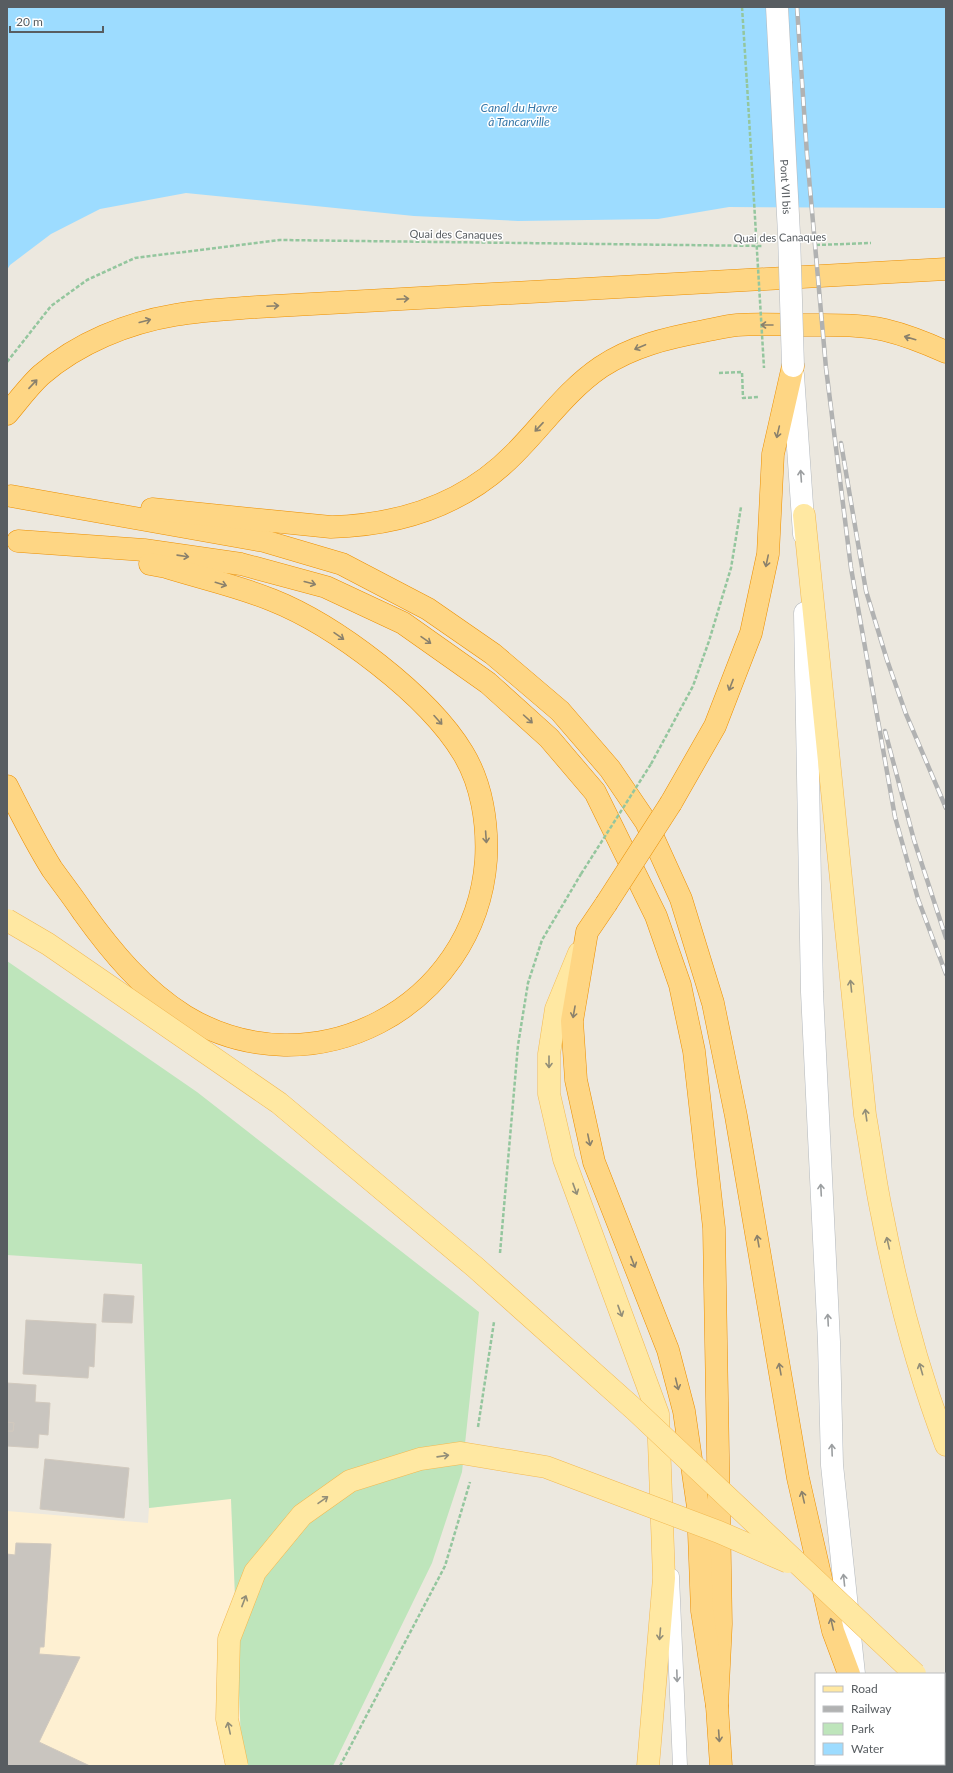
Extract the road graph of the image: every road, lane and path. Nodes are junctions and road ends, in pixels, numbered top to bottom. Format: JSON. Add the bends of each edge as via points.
{"nodes":[{"id":1,"x":742,"y":7,"type":"edge"},
{"id":2,"x":777,"y":7,"type":"edge"},
{"id":3,"x":878,"y":243,"type":"dead end"},
{"id":4,"x":769,"y":245,"type":"dead end"},
{"id":5,"x":808,"y":245,"type":"dead end"},
{"id":6,"x":946,"y":269,"type":"edge"},
{"id":7,"x":946,"y":352,"type":"edge"},
{"id":8,"x":7,"y":362,"type":"edge"},
{"id":9,"x":793,"y":366,"type":"junction"},
{"id":10,"x":764,"y":368,"type":"dead end"},
{"id":11,"x":719,"y":373,"type":"dead end"},
{"id":12,"x":765,"y":397,"type":"dead end"},
{"id":13,"x":7,"y":414,"type":"edge"},
{"id":14,"x":9,"y":496,"type":"edge"},
{"id":15,"x":742,"y":503,"type":"dead end"},
{"id":16,"x":804,"y":515,"type":"junction"},
{"id":17,"x":13,"y":541,"type":"edge"},
{"id":18,"x":7,"y":786,"type":"edge"},
{"id":19,"x":7,"y":920,"type":"edge"},
{"id":20,"x":587,"y":932,"type":"junction"},
{"id":21,"x":500,"y":1256,"type":"dead end"},
{"id":22,"x":494,"y":1319,"type":"dead end"},
{"id":23,"x":658,"y":1414,"type":"junction"},
{"id":24,"x":478,"y":1429,"type":"dead end"},
{"id":25,"x":946,"y":1445,"type":"edge"},
{"id":26,"x":471,"y":1476,"type":"dead end"},
{"id":27,"x":802,"y":1568,"type":"junction"},
{"id":28,"x":850,"y":1673,"type":"edge"},
{"id":29,"x":854,"y":1673,"type":"edge"},
{"id":30,"x":914,"y":1673,"type":"edge"},
{"id":31,"x":717,"y":1706,"type":"junction"},
{"id":32,"x":237,"y":1766,"type":"edge"},
{"id":33,"x":340,"y":1766,"type":"edge"},
{"id":34,"x":648,"y":1766,"type":"edge"},
{"id":35,"x":680,"y":1766,"type":"edge"},
{"id":36,"x":721,"y":1766,"type":"edge"}],
"edges":[{"from":1,"to":10,"type":"path","bridge":true},
{"from":2,"to":9,"type":"main road","name":"Pont VII bis","bridge":true},
{"from":3,"to":5,"type":"path","name":"Quai des Canaques"},
{"from":4,"to":8,"type":"path","name":"Quai des Canaques","via":[[280,240],[135,258],[87,280],[51,306]]},
{"from":13,"to":6,"type":"highway","one_way":true,"via":[[42,375],[95,340],[146,321],[176,314],[257,307]]},
{"from":7,"to":14,"type":"highway","one_way":true,"via":[[884,330],[851,325],[738,325],[650,343],[621,355],[581,382],[514,454],[472,488],[446,503],[418,514],[383,523],[331,527]]},
{"from":16,"to":9,"type":"main road","name":"Pont VII bis","one_way":true},
{"from":9,"to":20,"type":"highway","one_way":true,"bridge":true,"via":[[773,454],[768,554],[751,633],[715,726],[671,803]]},
{"from":11,"to":12,"type":"path","via":[[742,372],[743,398]]},
{"from":28,"to":14,"type":"highway","one_way":true,"via":[[834,1632],[798,1478],[738,1124],[713,1003],[681,899],[646,822],[610,769],[560,711],[493,654],[428,609],[342,564],[264,541]]},
{"from":15,"to":21,"type":"path","bridge":true,"via":[[732,568],[692,686],[651,764],[542,940],[528,983],[518,1045]]},
{"from":25,"to":16,"type":"main road","one_way":true,"via":[[931,1406],[905,1313],[883,1222],[866,1115]]},
{"from":29,"to":16,"type":"main road","name":"Pont VII bis","one_way":true,"via":[[832,1464],[812,992]]},
{"from":17,"to":18,"type":"highway","one_way":true,"via":[[166,567],[273,600],[307,617],[365,654],[422,702],[465,755],[478,788],[485,816],[485,874],[471,925],[460,948],[432,985],[408,1004],[386,1019],[336,1040],[284,1044],[258,1042],[230,1035],[187,1017],[164,1002],[138,978],[105,942],[52,869]]},
{"from":17,"to":31,"type":"highway","one_way":true,"via":[[144,550],[241,564],[326,587],[403,623],[488,683],[549,738],[595,792],[656,916],[680,985],[694,1051],[714,1228],[722,1624]]},
{"from":19,"to":27,"type":"main road","bridge":true,"via":[[48,944],[279,1103],[476,1267],[635,1410]]},
{"from":20,"to":23,"type":"main road","one_way":true,"via":[[556,1009],[549,1054],[549,1094],[564,1159]]},
{"from":20,"to":31,"type":"highway","one_way":true,"via":[[572,1021],[576,1080],[594,1162],[668,1350],[684,1411],[698,1507],[702,1610]]},
{"from":22,"to":24,"type":"path"},
{"from":23,"to":34,"type":"main road","one_way":true,"via":[[664,1578]]},
{"from":23,"to":35,"type":"lane","one_way":true,"via":[[674,1593]]},
{"from":26,"to":33,"type":"path","via":[[445,1566]]},
{"from":27,"to":30,"type":"main road","bridge":true},
{"from":32,"to":27,"type":"main road","one_way":true,"bridge":true,"via":[[227,1719],[229,1639],[255,1572],[302,1515],[350,1481],[420,1459],[460,1453],[546,1467],[719,1532]]},
{"from":31,"to":36,"type":"highway","one_way":true}]}
